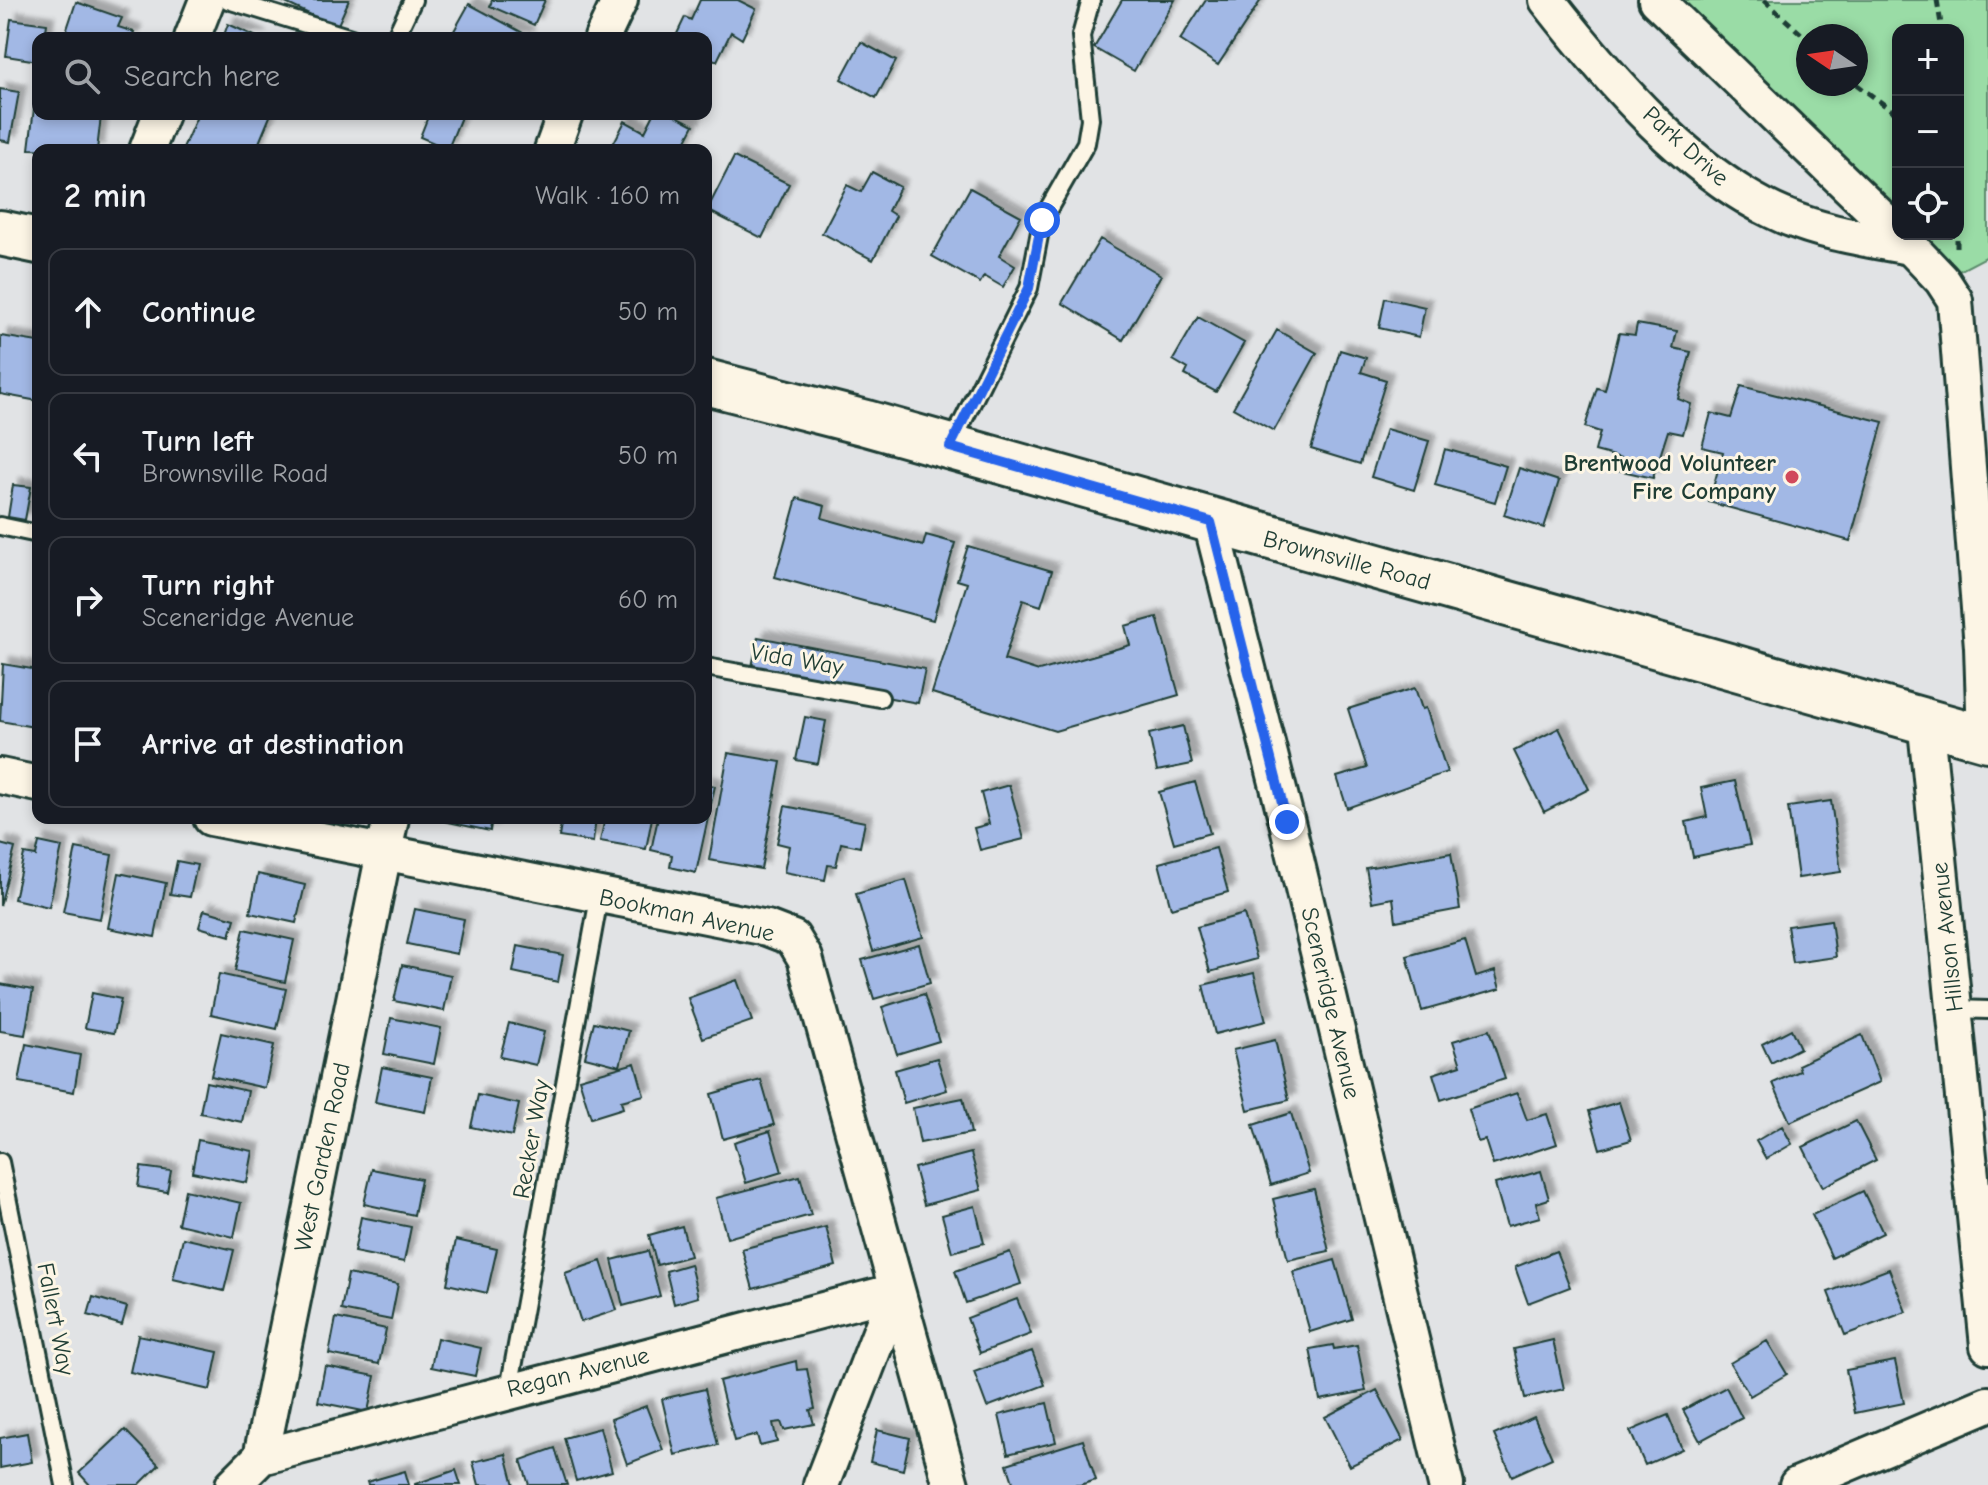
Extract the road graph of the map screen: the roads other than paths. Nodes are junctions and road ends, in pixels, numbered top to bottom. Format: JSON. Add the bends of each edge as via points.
{"nodes":[{"id":1,"x":207,"y":0,"type":"edge"},
{"id":2,"x":228,"y":0,"type":"edge"},
{"id":3,"x":413,"y":0,"type":"edge"},
{"id":4,"x":620,"y":0,"type":"edge"},
{"id":5,"x":1091,"y":0,"type":"edge"},
{"id":6,"x":1547,"y":0,"type":"edge"},
{"id":7,"x":1656,"y":0,"type":"edge"},
{"id":8,"x":194,"y":32,"type":"edge"},
{"id":9,"x":332,"y":32,"type":"edge"},
{"id":10,"x":398,"y":32,"type":"edge"},
{"id":11,"x":605,"y":32,"type":"edge"},
{"id":12,"x":159,"y":120,"type":"edge"},
{"id":13,"x":563,"y":120,"type":"edge"},
{"id":14,"x":149,"y":144,"type":"edge"},
{"id":15,"x":554,"y":144,"type":"edge"},
{"id":16,"x":0,"y":233,"type":"edge"},
{"id":17,"x":32,"y":240,"type":"edge"},
{"id":18,"x":1908,"y":247,"type":"junction"},
{"id":19,"x":712,"y":384,"type":"edge"},
{"id":20,"x":950,"y":447,"type":"junction"},
{"id":21,"x":1979,"y":507,"type":"edge"},
{"id":22,"x":1211,"y":522,"type":"junction"},
{"id":23,"x":0,"y":526,"type":"edge"},
{"id":24,"x":32,"y":533,"type":"edge"},
{"id":25,"x":1985,"y":647,"type":"edge"},
{"id":26,"x":712,"y":668,"type":"edge"},
{"id":27,"x":880,"y":698,"type":"dead end"},
{"id":28,"x":1925,"y":718,"type":"junction"},
{"id":29,"x":1986,"y":738,"type":"edge"},
{"id":30,"x":0,"y":776,"type":"edge"},
{"id":31,"x":32,"y":783,"type":"edge"},
{"id":32,"x":241,"y":824,"type":"edge"},
{"id":33,"x":390,"y":824,"type":"edge"},
{"id":34,"x":385,"y":853,"type":"junction"},
{"id":35,"x":599,"y":898,"type":"junction"},
{"id":36,"x":1954,"y":1009,"type":"junction"},
{"id":37,"x":1988,"y":1010,"type":"edge"},
{"id":38,"x":0,"y":1162,"type":"edge"},
{"id":39,"x":896,"y":1291,"type":"junction"},
{"id":40,"x":1988,"y":1346,"type":"edge"},
{"id":41,"x":509,"y":1389,"type":"junction"},
{"id":42,"x":1988,"y":1404,"type":"edge"},
{"id":43,"x":261,"y":1457,"type":"junction"},
{"id":44,"x":65,"y":1485,"type":"edge"},
{"id":45,"x":233,"y":1485,"type":"edge"},
{"id":46,"x":821,"y":1485,"type":"edge"},
{"id":47,"x":951,"y":1485,"type":"edge"},
{"id":48,"x":1446,"y":1485,"type":"edge"},
{"id":49,"x":1797,"y":1485,"type":"edge"}],
"edges":[{"from":1,"to":8,"type":"street"},
{"from":2,"to":9,"type":"lane"},
{"from":3,"to":10,"type":"lane"},
{"from":4,"to":11,"type":"street"},
{"from":5,"to":20,"type":"lane","via":[[1081,36],[1090,119],[1086,143],[1042,220],[1029,288]]},
{"from":6,"to":18,"type":"street","name":"Park Drive","via":[[1640,106],[1714,176],[1787,217]]},
{"from":7,"to":18,"type":"street"},
{"from":12,"to":14,"type":"street"},
{"from":13,"to":15,"type":"street"},
{"from":16,"to":17,"type":"main road"},
{"from":18,"to":21,"type":"street","via":[[1955,300]]},
{"from":19,"to":20,"type":"main road","name":"Brownsville Road"},
{"from":20,"to":22,"type":"main road","name":"Brownsville Road"},
{"from":21,"to":25,"type":"street"},
{"from":22,"to":28,"type":"main road","name":"Brownsville Road"},
{"from":22,"to":48,"type":"street","name":"Sceneridge Avenue"},
{"from":23,"to":24,"type":"lane"},
{"from":25,"to":29,"type":"street"},
{"from":26,"to":27,"type":"lane","name":"Vida Way"},
{"from":28,"to":29,"type":"main road","name":"Brownsville Road"},
{"from":28,"to":36,"type":"street","name":"Hillson Avenue"},
{"from":30,"to":31,"type":"street"},
{"from":32,"to":34,"type":"street","name":"Bookman Avenue"},
{"from":33,"to":34,"type":"street","name":"West Garden Road"},
{"from":34,"to":35,"type":"street","name":"Bookman Avenue"},
{"from":34,"to":43,"type":"street","name":"West Garden Road"},
{"from":35,"to":39,"type":"street","name":"Bookman Avenue","via":[[767,928],[793,938],[805,958]]},
{"from":35,"to":41,"type":"lane","name":"Recker Way"},
{"from":36,"to":37,"type":"lane"},
{"from":36,"to":40,"type":"street","name":"Hillson Avenue"},
{"from":38,"to":44,"type":"lane","name":"Fallert Way"},
{"from":39,"to":41,"type":"street","name":"Regan Avenue"},
{"from":39,"to":46,"type":"street"},
{"from":39,"to":47,"type":"street","name":"Bookman Avenue"},
{"from":41,"to":43,"type":"street","name":"Regan Avenue"},
{"from":42,"to":49,"type":"street"},
{"from":43,"to":45,"type":"street"}]}
